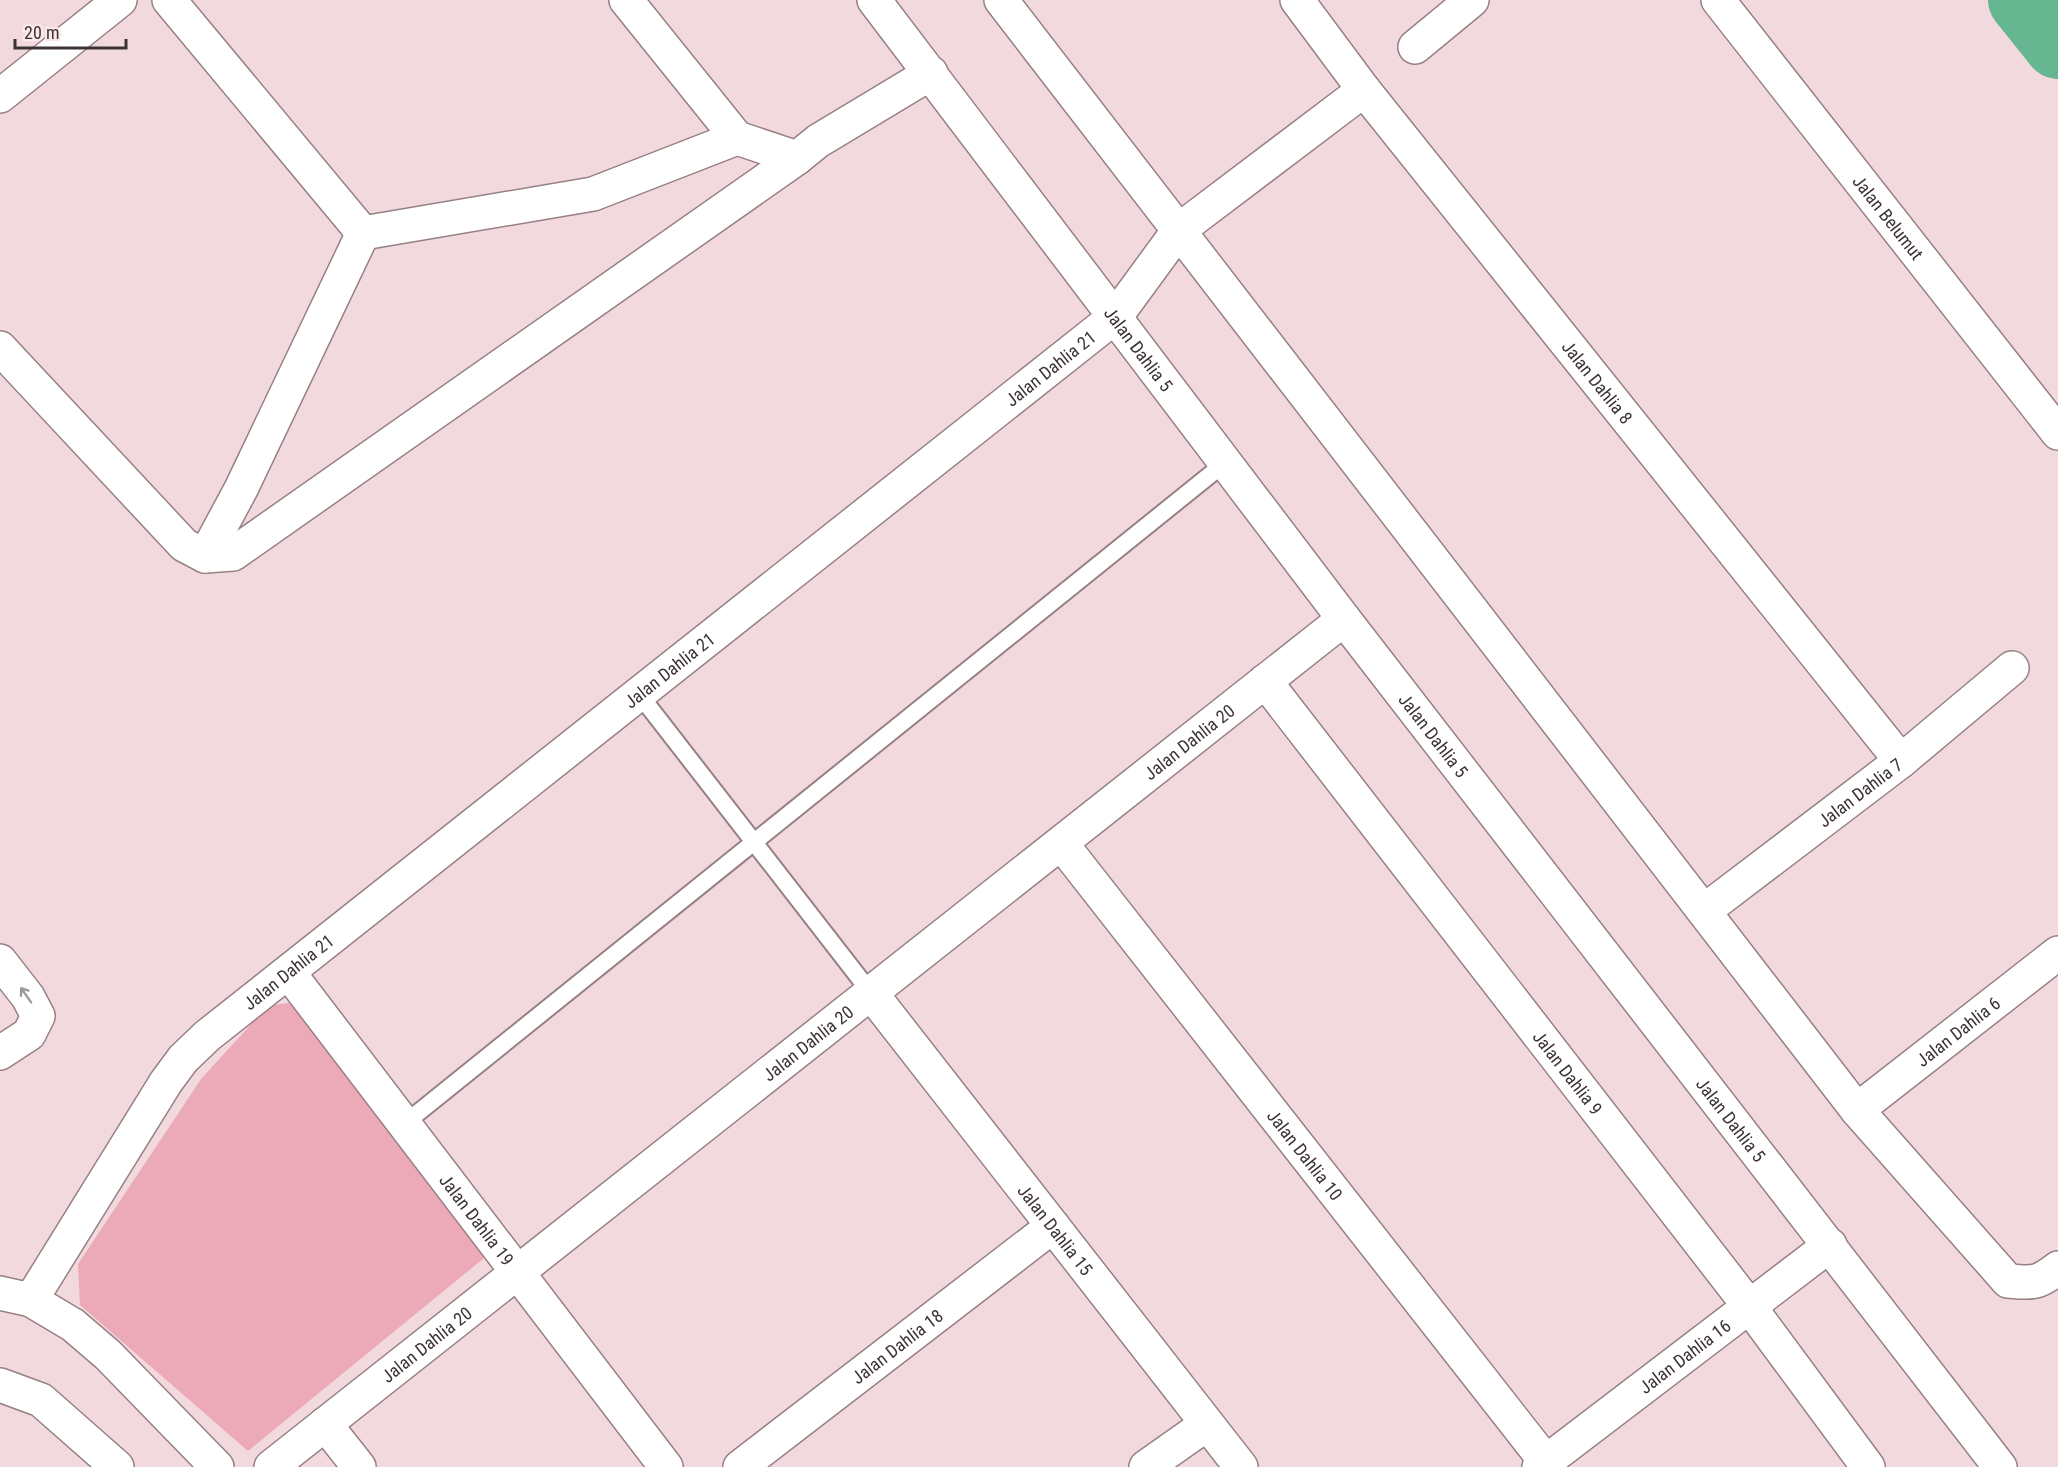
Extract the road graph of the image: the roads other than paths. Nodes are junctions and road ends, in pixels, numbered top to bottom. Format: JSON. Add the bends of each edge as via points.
{"nodes":[{"id":1,"x":120,"y":0,"type":"edge"},
{"id":2,"x":169,"y":0,"type":"edge"},
{"id":3,"x":626,"y":0,"type":"edge"},
{"id":4,"x":874,"y":0,"type":"edge"},
{"id":5,"x":1001,"y":0,"type":"edge"},
{"id":6,"x":1297,"y":0,"type":"edge"},
{"id":7,"x":1472,"y":0,"type":"edge"},
{"id":8,"x":1718,"y":0,"type":"edge"},
{"id":9,"x":1415,"y":47,"type":"dead end"},
{"id":10,"x":931,"y":74,"type":"junction"},
{"id":11,"x":1364,"y":90,"type":"junction"},
{"id":12,"x":0,"y":96,"type":"edge"},
{"id":13,"x":737,"y":138,"type":"junction"},
{"id":14,"x":797,"y":158,"type":"junction"},
{"id":15,"x":1179,"y":230,"type":"junction"},
{"id":16,"x":363,"y":232,"type":"junction"},
{"id":17,"x":1116,"y":316,"type":"junction"},
{"id":18,"x":0,"y":348,"type":"edge"},
{"id":19,"x":2058,"y":433,"type":"edge"},
{"id":20,"x":1226,"y":462,"type":"junction"},
{"id":21,"x":205,"y":556,"type":"junction"},
{"id":22,"x":1344,"y":619,"type":"junction"},
{"id":23,"x":2012,"y":668,"type":"dead end"},
{"id":24,"x":1265,"y":681,"type":"junction"},
{"id":25,"x":639,"y":694,"type":"junction"},
{"id":26,"x":1901,"y":761,"type":"junction"},
{"id":27,"x":753,"y":841,"type":"junction"},
{"id":28,"x":1061,"y":843,"type":"junction"},
{"id":29,"x":1704,"y":911,"type":"junction"},
{"id":30,"x":2058,"y":953,"type":"edge"},
{"id":31,"x":0,"y":961,"type":"edge"},
{"id":32,"x":289,"y":973,"type":"junction"},
{"id":33,"x":871,"y":993,"type":"junction"},
{"id":34,"x":0,"y":1053,"type":"edge"},
{"id":35,"x":1857,"y":1110,"type":"junction"},
{"id":36,"x":404,"y":1124,"type":"junction"},
{"id":37,"x":1053,"y":1226,"type":"junction"},
{"id":38,"x":1830,"y":1245,"type":"junction"},
{"id":39,"x":2058,"y":1268,"type":"edge"},
{"id":40,"x":518,"y":1272,"type":"junction"},
{"id":41,"x":16,"y":1296,"type":"edge"},
{"id":42,"x":1749,"y":1306,"type":"junction"},
{"id":43,"x":0,"y":1385,"type":"edge"},
{"id":44,"x":325,"y":1424,"type":"junction"},
{"id":45,"x":1207,"y":1424,"type":"junction"},
{"id":46,"x":1545,"y":1465,"type":"edge"},
{"id":47,"x":117,"y":1467,"type":"edge"},
{"id":48,"x":216,"y":1467,"type":"edge"},
{"id":49,"x":271,"y":1467,"type":"edge"},
{"id":50,"x":358,"y":1467,"type":"edge"},
{"id":51,"x":666,"y":1467,"type":"edge"},
{"id":52,"x":740,"y":1467,"type":"edge"},
{"id":53,"x":1146,"y":1467,"type":"edge"},
{"id":54,"x":1241,"y":1467,"type":"edge"},
{"id":55,"x":1868,"y":1467,"type":"edge"},
{"id":56,"x":2000,"y":1467,"type":"edge"}],
"edges":[{"from":1,"to":12,"type":"street"},
{"from":2,"to":16,"type":"street"},
{"from":3,"to":13,"type":"street"},
{"from":4,"to":10,"type":"street","name":"Jalan Dahlia 5"},
{"from":5,"to":15,"type":"street"},
{"from":6,"to":11,"type":"street","name":"Jalan Dahlia 8"},
{"from":7,"to":9,"type":"street"},
{"from":8,"to":19,"type":"street","name":"Jalan Belumut"},
{"from":10,"to":14,"type":"street","via":[[818,141]]},
{"from":10,"to":17,"type":"street","name":"Jalan Dahlia 5"},
{"from":11,"to":15,"type":"street","name":"Jalan Dahlia 21"},
{"from":11,"to":26,"type":"street","name":"Jalan Dahlia 8"},
{"from":13,"to":14,"type":"street"},
{"from":13,"to":16,"type":"street","via":[[593,194]]},
{"from":14,"to":21,"type":"street","via":[[233,554]]},
{"from":15,"to":17,"type":"street","name":"Jalan Dahlia 21"},
{"from":15,"to":29,"type":"street"},
{"from":16,"to":21,"type":"street"},
{"from":17,"to":20,"type":"street","name":"Jalan Dahlia 5"},
{"from":17,"to":25,"type":"street","name":"Jalan Dahlia 21"},
{"from":18,"to":21,"type":"street","via":[[184,545]]},
{"from":20,"to":22,"type":"street","name":"Jalan Dahlia 5"},
{"from":20,"to":27,"type":"lane"},
{"from":22,"to":24,"type":"street","name":"Jalan Dahlia 20"},
{"from":22,"to":38,"type":"street","name":"Jalan Dahlia 5"},
{"from":23,"to":26,"type":"street","name":"Jalan Dahlia 7"},
{"from":24,"to":28,"type":"street","name":"Jalan Dahlia 20"},
{"from":24,"to":42,"type":"street","name":"Jalan Dahlia 9"},
{"from":25,"to":27,"type":"lane"},
{"from":25,"to":32,"type":"street","name":"Jalan Dahlia 21"},
{"from":26,"to":29,"type":"street","name":"Jalan Dahlia 7"},
{"from":27,"to":33,"type":"lane"},
{"from":27,"to":36,"type":"lane"},
{"from":28,"to":33,"type":"street","name":"Jalan Dahlia 20"},
{"from":28,"to":46,"type":"street","name":"Jalan Dahlia 10"},
{"from":29,"to":35,"type":"street"},
{"from":30,"to":35,"type":"street","name":"Jalan Dahlia 6"},
{"from":34,"to":31,"type":"street","one_way":true,"via":[[29,1034],[38,1016]]},
{"from":32,"to":36,"type":"street","name":"Jalan Dahlia 19"},
{"from":32,"to":41,"type":"street","name":"Jalan Dahlia 21","via":[[183,1059]]},
{"from":33,"to":37,"type":"street","name":"Jalan Dahlia 15"},
{"from":33,"to":40,"type":"street","name":"Jalan Dahlia 20"},
{"from":35,"to":39,"type":"street","via":[[2008,1281],[2040,1281]]},
{"from":36,"to":40,"type":"street","name":"Jalan Dahlia 19"},
{"from":37,"to":45,"type":"street","name":"Jalan Dahlia 15"},
{"from":37,"to":52,"type":"street","name":"Jalan Dahlia 18"},
{"from":38,"to":42,"type":"street","name":"Jalan Dahlia 16"},
{"from":38,"to":56,"type":"street","name":"Jalan Dahlia 5"},
{"from":40,"to":44,"type":"street","name":"Jalan Dahlia 20"},
{"from":40,"to":51,"type":"street","name":"Jalan Dahlia 19"},
{"from":41,"to":48,"type":"street","via":[[73,1325],[108,1355]]},
{"from":42,"to":46,"type":"street","name":"Jalan Dahlia 16"},
{"from":42,"to":55,"type":"street","name":"Jalan Dahlia 9"},
{"from":43,"to":47,"type":"street","via":[[41,1400]]},
{"from":44,"to":49,"type":"street","name":"Jalan Dahlia 20"},
{"from":44,"to":50,"type":"street"},
{"from":45,"to":53,"type":"street"},
{"from":45,"to":54,"type":"street","name":"Jalan Dahlia 15"}]}
